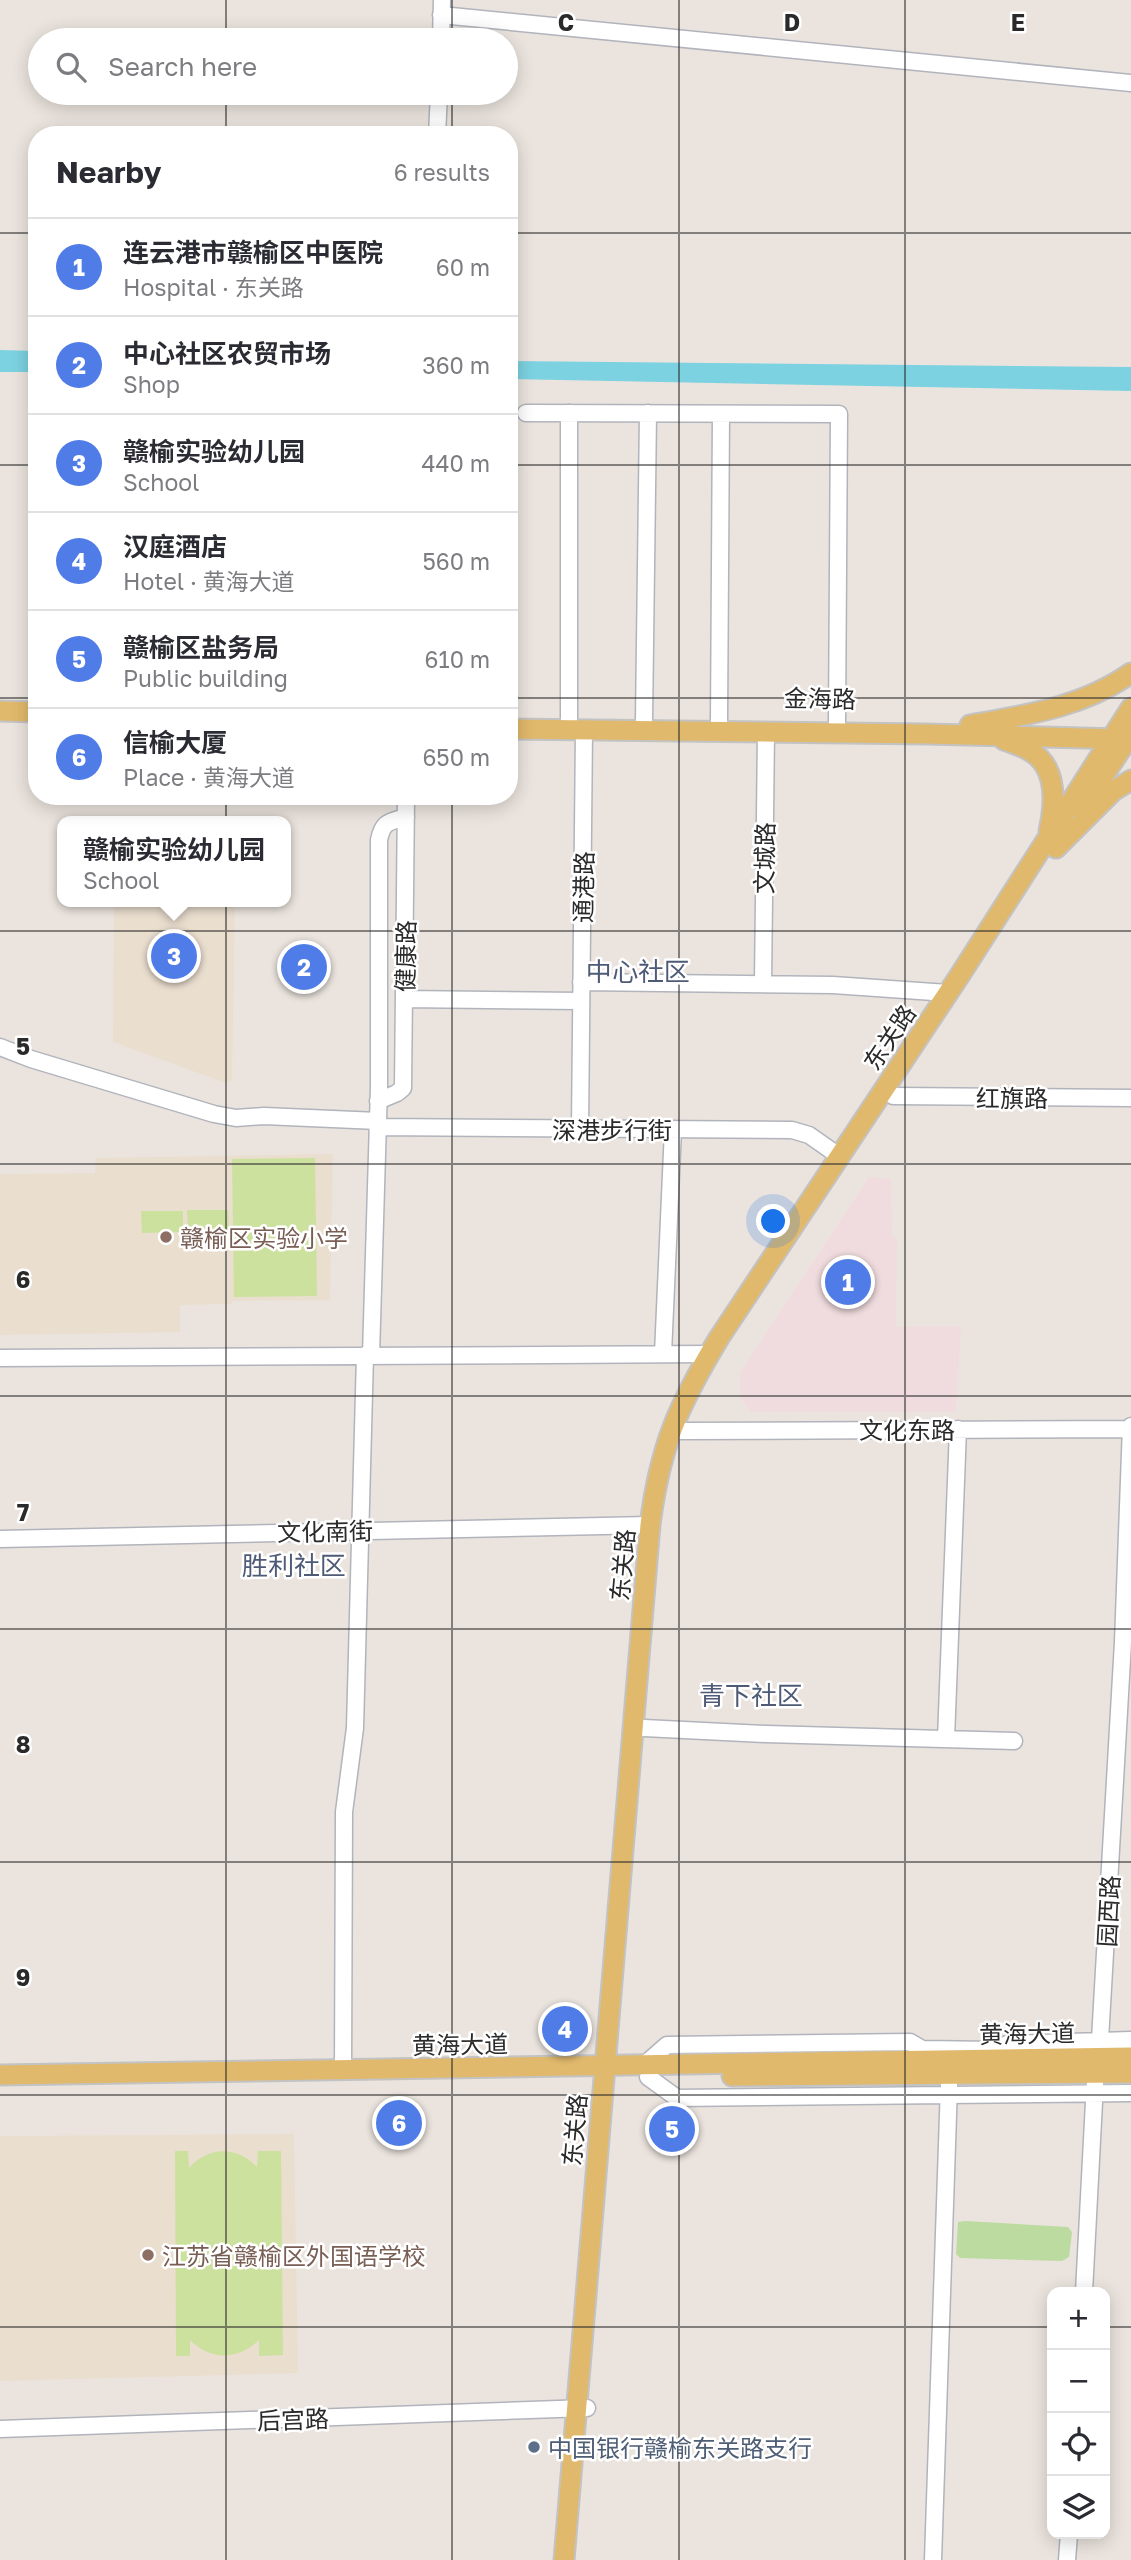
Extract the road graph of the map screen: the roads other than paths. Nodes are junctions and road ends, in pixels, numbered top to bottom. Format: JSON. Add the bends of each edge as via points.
{"nodes":[{"id":1,"x":442,"y":8,"type":"edge"},
{"id":2,"x":441,"y":28,"type":"edge"},
{"id":3,"x":1131,"y":83,"type":"edge"},
{"id":4,"x":438,"y":105,"type":"edge"},
{"id":5,"x":437,"y":126,"type":"edge"},
{"id":6,"x":526,"y":413,"type":"dead end"},
{"id":7,"x":569,"y":413,"type":"junction"},
{"id":8,"x":648,"y":413,"type":"junction"},
{"id":9,"x":721,"y":414,"type":"junction"},
{"id":10,"x":1131,"y":673,"type":"edge"},
{"id":11,"x":1131,"y":708,"type":"edge"},
{"id":12,"x":0,"y":711,"type":"edge"},
{"id":13,"x":28,"y":712,"type":"edge"},
{"id":14,"x":518,"y":719,"type":"edge"},
{"id":15,"x":644,"y":720,"type":"junction"},
{"id":16,"x":719,"y":721,"type":"junction"},
{"id":17,"x":0,"y":723,"type":"edge"},
{"id":18,"x":28,"y":723,"type":"edge"},
{"id":19,"x":837,"y":723,"type":"junction"},
{"id":20,"x":970,"y":724,"type":"junction"},
{"id":21,"x":577,"y":725,"type":"junction"},
{"id":22,"x":518,"y":728,"type":"edge"},
{"id":23,"x":766,"y":732,"type":"junction"},
{"id":24,"x":1125,"y":734,"type":"edge"},
{"id":25,"x":994,"y":736,"type":"junction"},
{"id":26,"x":1131,"y":780,"type":"edge"},
{"id":27,"x":406,"y":805,"type":"edge"},
{"id":28,"x":406,"y":817,"type":"junction"},
{"id":29,"x":1052,"y":844,"type":"junction"},
{"id":30,"x":581,"y":982,"type":"junction"},
{"id":31,"x":763,"y":983,"type":"junction"},
{"id":32,"x":948,"y":993,"type":"junction"},
{"id":33,"x":404,"y":999,"type":"junction"},
{"id":34,"x":581,"y":1001,"type":"junction"},
{"id":35,"x":0,"y":1047,"type":"edge"},
{"id":36,"x":893,"y":1096,"type":"junction"},
{"id":37,"x":1131,"y":1098,"type":"edge"},
{"id":38,"x":378,"y":1101,"type":"junction"},
{"id":39,"x":378,"y":1124,"type":"junction"},
{"id":40,"x":580,"y":1129,"type":"junction"},
{"id":41,"x":673,"y":1129,"type":"junction"},
{"id":42,"x":839,"y":1156,"type":"junction"},
{"id":43,"x":663,"y":1354,"type":"junction"},
{"id":44,"x":710,"y":1354,"type":"junction"},
{"id":45,"x":368,"y":1355,"type":"junction"},
{"id":46,"x":0,"y":1358,"type":"edge"},
{"id":47,"x":1131,"y":1428,"type":"edge"},
{"id":48,"x":957,"y":1429,"type":"junction"},
{"id":49,"x":682,"y":1431,"type":"junction"},
{"id":50,"x":650,"y":1525,"type":"junction"},
{"id":51,"x":361,"y":1531,"type":"junction"},
{"id":52,"x":0,"y":1539,"type":"edge"},
{"id":53,"x":1127,"y":1642,"type":"edge"},
{"id":54,"x":644,"y":1728,"type":"junction"},
{"id":55,"x":946,"y":1739,"type":"junction"},
{"id":56,"x":1014,"y":1741,"type":"dead end"},
{"id":57,"x":1131,"y":2040,"type":"edge"},
{"id":58,"x":1131,"y":2057,"type":"edge"},
{"id":59,"x":1098,"y":2066,"type":"junction"},
{"id":60,"x":343,"y":2071,"type":"junction"},
{"id":61,"x":645,"y":2071,"type":"junction"},
{"id":62,"x":610,"y":2072,"type":"junction"},
{"id":63,"x":1131,"y":2073,"type":"edge"},
{"id":64,"x":0,"y":2075,"type":"edge"},
{"id":65,"x":949,"y":2085,"type":"junction"},
{"id":66,"x":0,"y":2086,"type":"edge"},
{"id":67,"x":1131,"y":2093,"type":"edge"},
{"id":68,"x":1084,"y":2287,"type":"edge"},
{"id":69,"x":581,"y":2408,"type":"junction"},
{"id":70,"x":0,"y":2429,"type":"edge"},
{"id":71,"x":1069,"y":2539,"type":"edge"},
{"id":72,"x":564,"y":2560,"type":"edge"},
{"id":73,"x":574,"y":2560,"type":"edge"},
{"id":74,"x":933,"y":2560,"type":"edge"},
{"id":75,"x":1067,"y":2560,"type":"edge"}],
"edges":[{"from":1,"to":2,"type":"street"},
{"from":1,"to":3,"type":"street"},
{"from":4,"to":5,"type":"street"},
{"from":6,"to":7,"type":"street"},
{"from":7,"to":8,"type":"street"},
{"from":7,"to":21,"type":"street","name":"通港路"},
{"from":8,"to":9,"type":"street"},
{"from":8,"to":15,"type":"street"},
{"from":9,"to":16,"type":"street"},
{"from":9,"to":19,"type":"street","via":[[839,414]]},
{"from":10,"to":20,"type":"main road","via":[[1079,701]]},
{"from":11,"to":24,"type":"main road","name":"东关路"},
{"from":12,"to":13,"type":"main road"},
{"from":14,"to":21,"type":"main road","name":"金海路"},
{"from":15,"to":16,"type":"main road","name":"金海路"},
{"from":15,"to":21,"type":"main road","name":"金海路"},
{"from":16,"to":19,"type":"main road","name":"金海路"},
{"from":17,"to":18,"type":"main road"},
{"from":19,"to":20,"type":"main road","name":"金海路"},
{"from":20,"to":24,"type":"main road","name":"金海路"},
{"from":21,"to":22,"type":"main road","name":"金海路"},
{"from":21,"to":23,"type":"main road","name":"金海路"},
{"from":21,"to":30,"type":"street","name":"通港路"},
{"from":23,"to":25,"type":"main road","name":"金海路"},
{"from":23,"to":31,"type":"street","name":"文城路"},
{"from":24,"to":25,"type":"main road","name":"金海路"},
{"from":24,"to":29,"type":"main road","name":"东关路"},
{"from":25,"to":29,"type":"main road","via":[[1032,752],[1047,769],[1054,791]]},
{"from":26,"to":29,"type":"main road"},
{"from":27,"to":28,"type":"street","name":"健康路"},
{"from":28,"to":33,"type":"street","name":"健康路"},
{"from":28,"to":38,"type":"street","via":[[388,822],[381,828],[379,840]]},
{"from":29,"to":32,"type":"main road","name":"东关路"},
{"from":29,"to":36,"type":"main road","name":"东关路"},
{"from":30,"to":31,"type":"street"},
{"from":30,"to":34,"type":"street","name":"通港路"},
{"from":31,"to":32,"type":"street"},
{"from":32,"to":42,"type":"main road","name":"东关路"},
{"from":33,"to":34,"type":"street"},
{"from":33,"to":38,"type":"street","name":"健康路","via":[[403,1088]]},
{"from":34,"to":40,"type":"street","name":"通港路"},
{"from":35,"to":39,"type":"street","name":"深港步行街","via":[[214,1114]]},
{"from":36,"to":37,"type":"street","name":"红旗路"},
{"from":36,"to":49,"type":"main road","name":"东关路","via":[[729,1344]]},
{"from":38,"to":39,"type":"street"},
{"from":39,"to":40,"type":"street","name":"深港步行街"},
{"from":39,"to":45,"type":"street"},
{"from":40,"to":41,"type":"street","name":"深港步行街"},
{"from":41,"to":42,"type":"street","name":"深港步行街","via":[[801,1131]]},
{"from":41,"to":43,"type":"street"},
{"from":42,"to":44,"type":"main road","name":"东关路"},
{"from":43,"to":44,"type":"street"},
{"from":43,"to":45,"type":"street"},
{"from":44,"to":50,"type":"main road","name":"东关路","via":[[667,1439]]},
{"from":45,"to":46,"type":"street"},
{"from":45,"to":51,"type":"street"},
{"from":47,"to":48,"type":"street","name":"文化东路"},
{"from":47,"to":53,"type":"street","name":"园西路"},
{"from":48,"to":49,"type":"street","name":"文化东路"},
{"from":48,"to":55,"type":"street"},
{"from":49,"to":54,"type":"main road","name":"东关路","via":[[666,1489]]},
{"from":50,"to":51,"type":"street","name":"文化南街"},
{"from":50,"to":62,"type":"main road","name":"东关路"},
{"from":51,"to":52,"type":"street","name":"文化南街"},
{"from":51,"to":60,"type":"street","via":[[355,1728],[344,1812]]},
{"from":53,"to":59,"type":"street","name":"园西路"},
{"from":54,"to":55,"type":"street"},
{"from":54,"to":62,"type":"main road","name":"东关路"},
{"from":55,"to":56,"type":"street"},
{"from":57,"to":59,"type":"street"},
{"from":58,"to":59,"type":"main road","name":"黄海大道"},
{"from":59,"to":61,"type":"main road","name":"黄海大道","via":[[846,2060]]},
{"from":59,"to":63,"type":"main road","name":"黄海大道"},
{"from":59,"to":65,"type":"main road","name":"黄海大道"},
{"from":59,"to":67,"type":"street"},
{"from":59,"to":68,"type":"street","name":"园西路"},
{"from":60,"to":62,"type":"main road","name":"黄海大道"},
{"from":60,"to":64,"type":"main road","name":"黄海大道"},
{"from":61,"to":62,"type":"main road","name":"黄海大道"},
{"from":61,"to":65,"type":"main road","name":"黄海大道"},
{"from":62,"to":66,"type":"main road","name":"黄海大道"},
{"from":62,"to":69,"type":"main road","name":"东关路"},
{"from":65,"to":74,"type":"street"},
{"from":69,"to":70,"type":"street","name":"后宫路"},
{"from":69,"to":72,"type":"main road","name":"东关路"},
{"from":69,"to":73,"type":"main road","name":"东关路"},
{"from":71,"to":75,"type":"street"}]}
